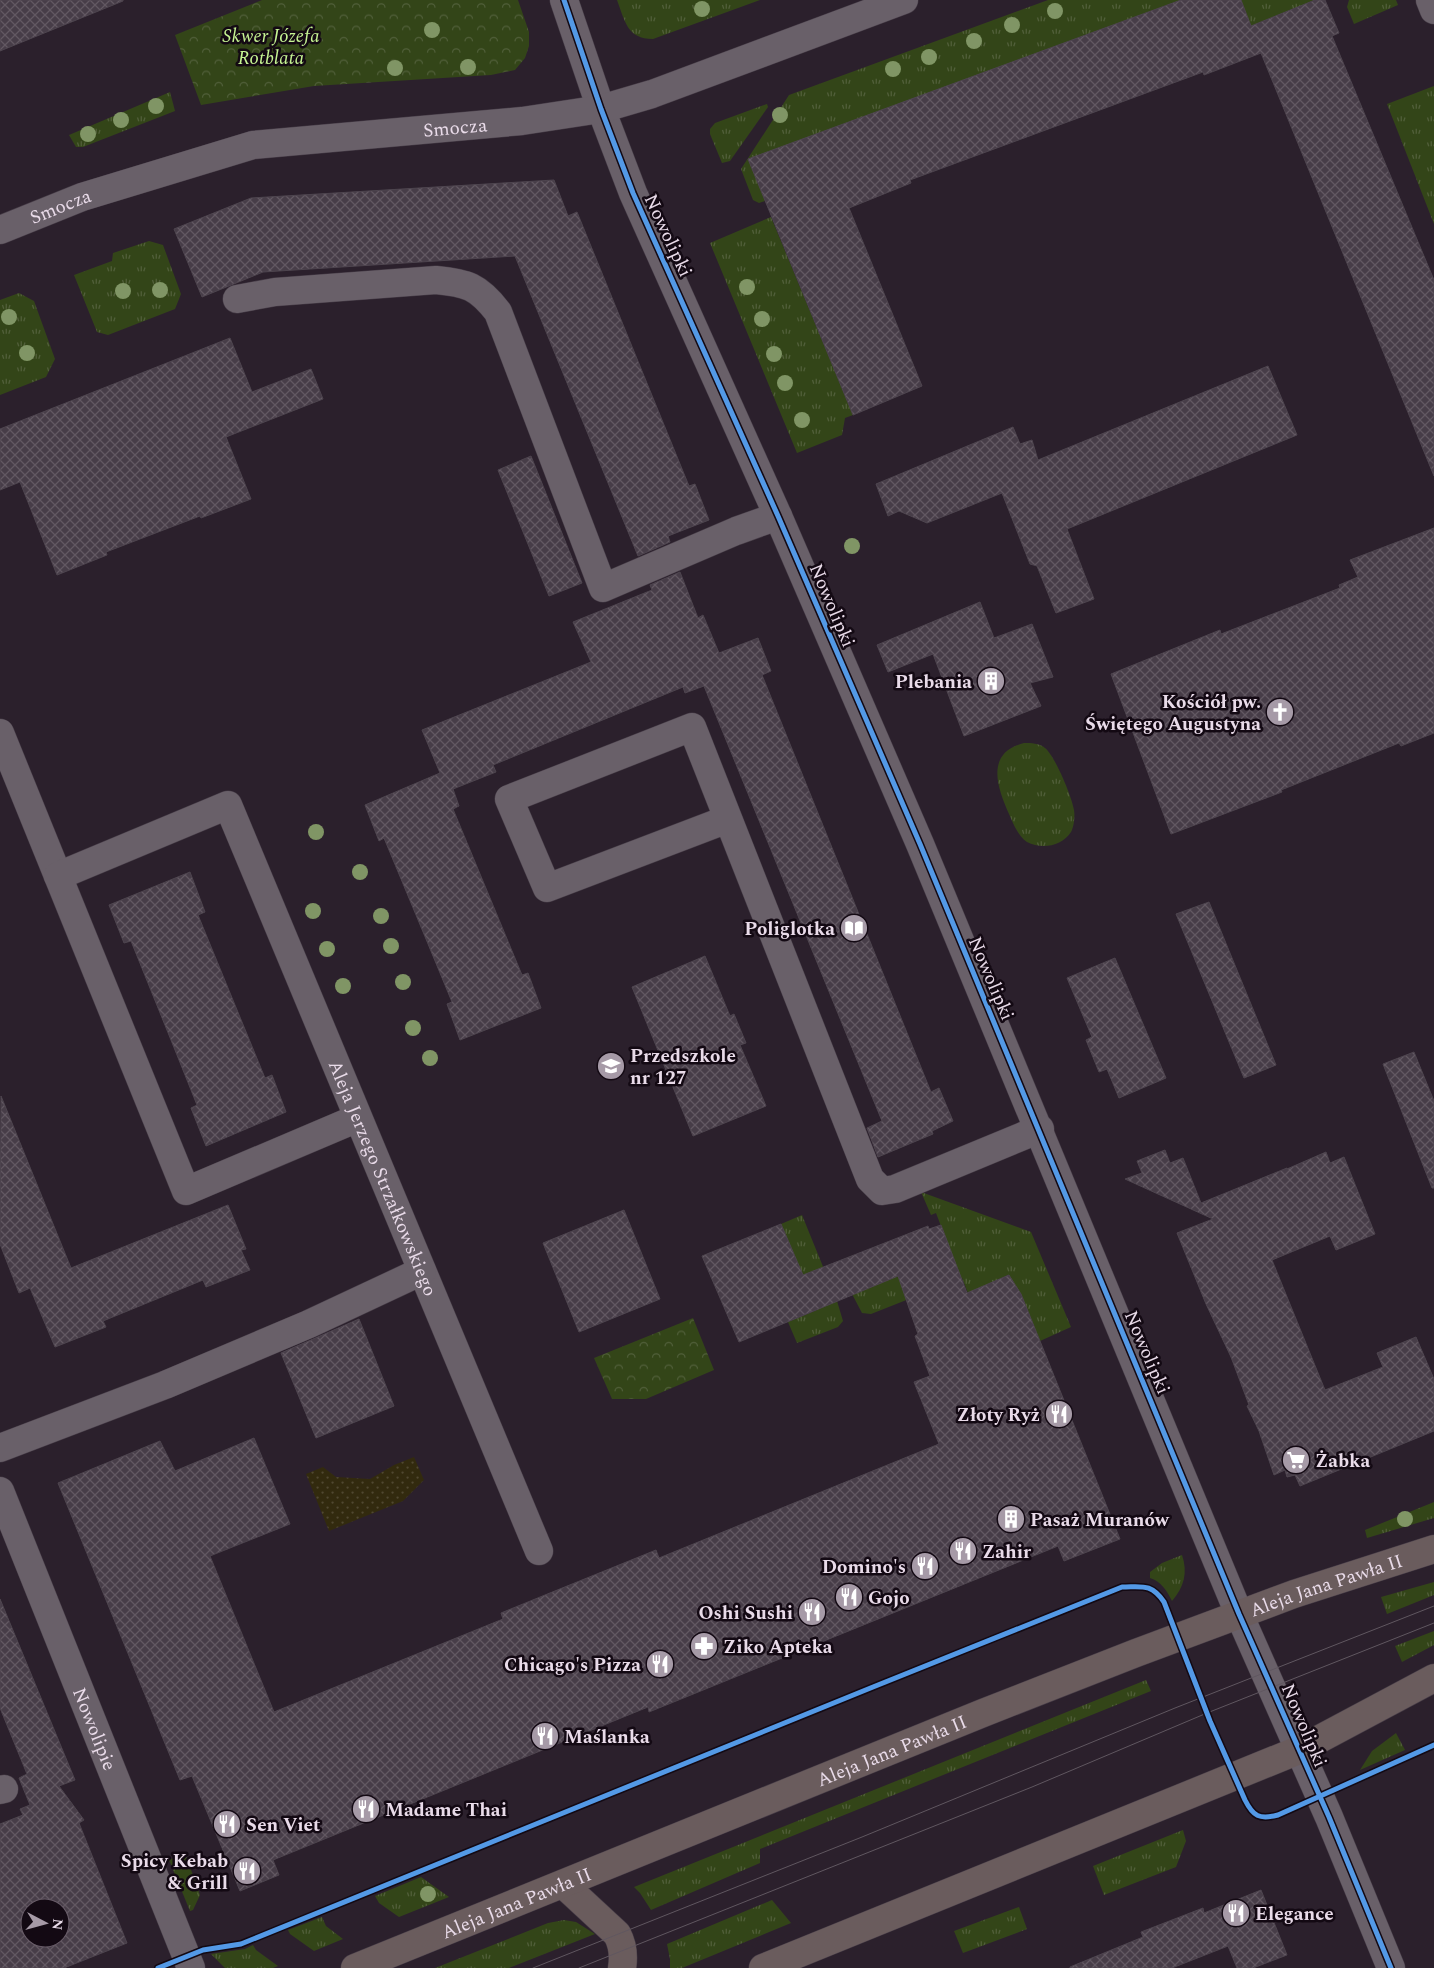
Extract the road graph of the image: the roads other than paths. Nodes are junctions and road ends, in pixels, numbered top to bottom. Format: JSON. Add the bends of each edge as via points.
{"nodes":[{"id":1,"x":564,"y":0,"type":"edge"},
{"id":2,"x":904,"y":0,"type":"edge"},
{"id":3,"x":1430,"y":0,"type":"edge"},
{"id":4,"x":1434,"y":10,"type":"edge"},
{"id":5,"x":601,"y":109,"type":"junction"},
{"id":6,"x":0,"y":230,"type":"edge"},
{"id":7,"x":237,"y":299,"type":"dead end"},
{"id":8,"x":778,"y":516,"type":"junction"},
{"id":9,"x":0,"y":733,"type":"edge"},
{"id":10,"x":728,"y":819,"type":"junction"},
{"id":11,"x":58,"y":876,"type":"junction"},
{"id":12,"x":358,"y":1118,"type":"junction"},
{"id":13,"x":1040,"y":1129,"type":"junction"},
{"id":14,"x":422,"y":1271,"type":"junction"},
{"id":15,"x":0,"y":1448,"type":"edge"},
{"id":16,"x":0,"y":1490,"type":"edge"},
{"id":17,"x":1434,"y":1550,"type":"edge"},
{"id":18,"x":539,"y":1551,"type":"dead end"},
{"id":19,"x":1240,"y":1614,"type":"junction"},
{"id":20,"x":1434,"y":1678,"type":"edge"},
{"id":21,"x":1299,"y":1750,"type":"junction"},
{"id":22,"x":563,"y":1884,"type":"junction"},
{"id":23,"x":191,"y":1968,"type":"edge"},
{"id":24,"x":355,"y":1968,"type":"edge"},
{"id":25,"x":622,"y":1968,"type":"edge"},
{"id":26,"x":763,"y":1968,"type":"edge"},
{"id":27,"x":1391,"y":1968,"type":"edge"}],
"edges":[{"from":1,"to":5,"type":"street","name":"Nowolipki"},
{"from":2,"to":5,"type":"street","name":"Smocza","via":[[661,91]]},
{"from":3,"to":4,"type":"street"},
{"from":5,"to":6,"type":"street","name":"Smocza","via":[[522,121],[253,145],[82,197]]},
{"from":5,"to":8,"type":"street","name":"Nowolipki","via":[[633,192]]},
{"from":7,"to":8,"type":"street","via":[[275,292],[436,280],[470,286],[486,296],[498,312],[603,588]]},
{"from":8,"to":13,"type":"street","name":"Nowolipki"},
{"from":9,"to":11,"type":"street"},
{"from":10,"to":10,"type":"street","via":[[692,727],[509,799],[547,888]]},
{"from":10,"to":13,"type":"street","via":[[870,1179],[882,1191],[894,1189]]},
{"from":11,"to":12,"type":"street","name":"Aleja Jerzego Strzałkowskiego","via":[[228,805]]},
{"from":11,"to":12,"type":"street","via":[[186,1191]]},
{"from":12,"to":14,"type":"street","name":"Aleja Jerzego Strzałkowskiego"},
{"from":13,"to":19,"type":"street","name":"Nowolipki"},
{"from":14,"to":15,"type":"street","via":[[174,1382]]},
{"from":14,"to":18,"type":"street","name":"Aleja Jerzego Strzałkowskiego"},
{"from":16,"to":23,"type":"street","name":"Nowolipie"},
{"from":17,"to":19,"type":"main road","name":"Aleja Jana Pawła II"},
{"from":19,"to":21,"type":"street","name":"Nowolipki"},
{"from":19,"to":22,"type":"main road","name":"Aleja Jana Pawła II","via":[[983,1713]]},
{"from":20,"to":21,"type":"main road"},
{"from":21,"to":26,"type":"main road"},
{"from":21,"to":27,"type":"street","name":"Nowolipki"},
{"from":22,"to":24,"type":"main road","name":"Aleja Jana Pawła II"},
{"from":22,"to":25,"type":"main road","via":[[617,1934],[621,1942]]}]}
